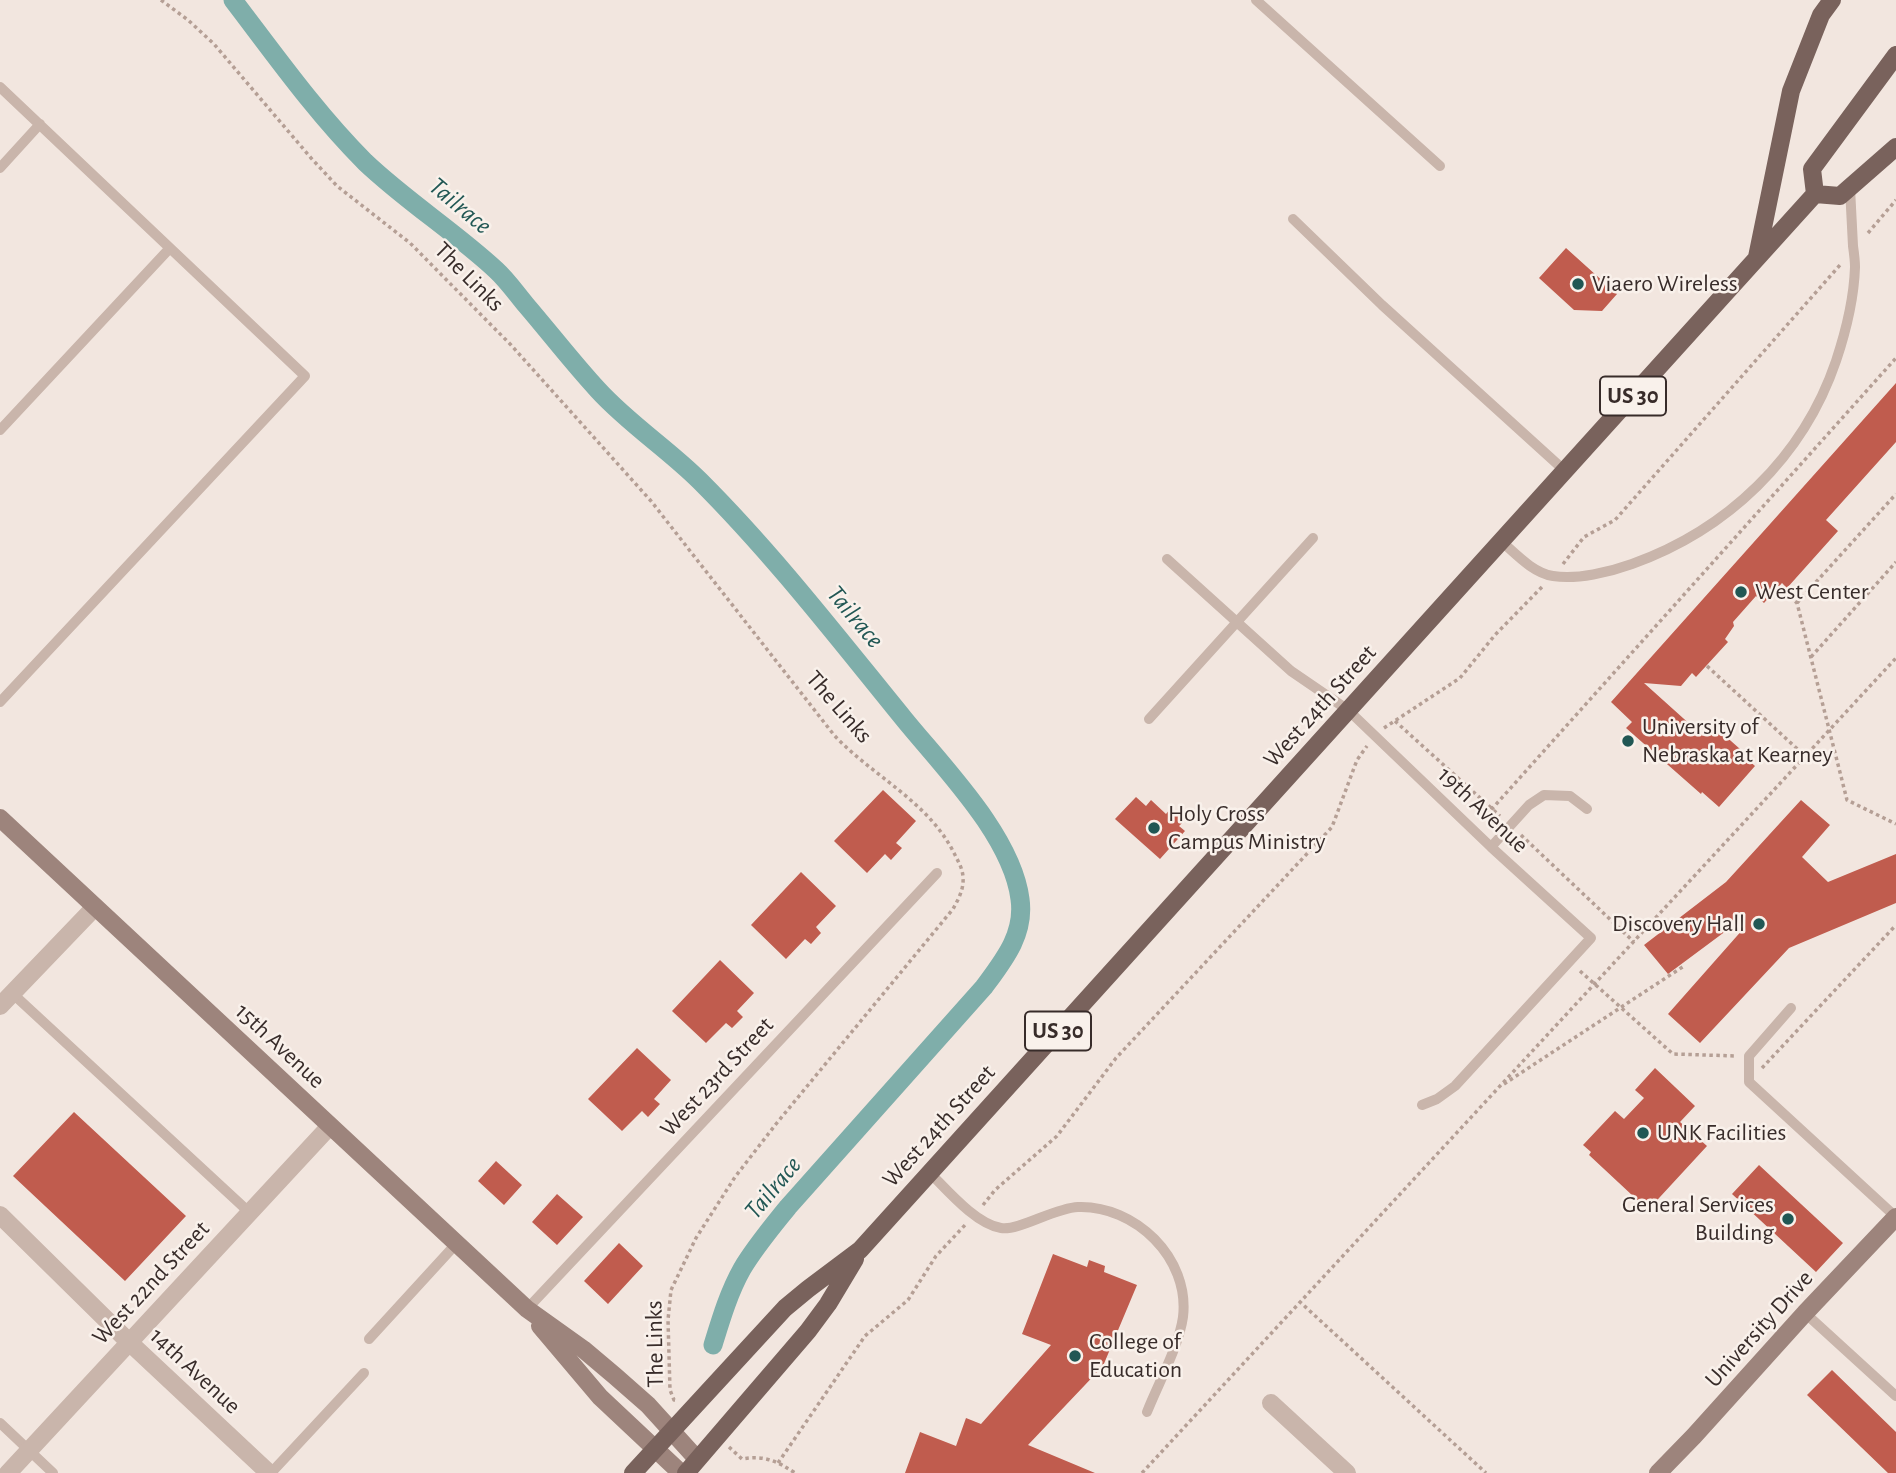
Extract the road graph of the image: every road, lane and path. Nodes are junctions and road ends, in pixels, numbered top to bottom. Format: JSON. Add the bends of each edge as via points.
{"nodes":[{"id":1,"x":161,"y":0,"type":"edge"},
{"id":2,"x":1256,"y":0,"type":"edge"},
{"id":3,"x":1832,"y":0,"type":"edge"},
{"id":4,"x":1896,"y":55,"type":"edge"},
{"id":5,"x":0,"y":87,"type":"edge"},
{"id":6,"x":40,"y":124,"type":"junction"},
{"id":7,"x":1896,"y":148,"type":"edge"},
{"id":8,"x":1440,"y":166,"type":"dead end"},
{"id":9,"x":0,"y":168,"type":"edge"},
{"id":10,"x":1850,"y":188,"type":"junction"},
{"id":11,"x":1815,"y":194,"type":"junction"},
{"id":12,"x":1896,"y":200,"type":"edge"},
{"id":13,"x":1293,"y":219,"type":"dead end"},
{"id":14,"x":170,"y":248,"type":"junction"},
{"id":15,"x":1853,"y":250,"type":"junction"},
{"id":16,"x":1757,"y":258,"type":"junction"},
{"id":17,"x":1896,"y":358,"type":"edge"},
{"id":18,"x":0,"y":430,"type":"edge"},
{"id":19,"x":1565,"y":471,"type":"junction"},
{"id":20,"x":1896,"y":494,"type":"edge"},
{"id":21,"x":1313,"y":538,"type":"dead end"},
{"id":22,"x":1501,"y":541,"type":"junction"},
{"id":23,"x":1167,"y":559,"type":"dead end"},
{"id":24,"x":1896,"y":562,"type":"edge"},
{"id":25,"x":1553,"y":576,"type":"junction"},
{"id":26,"x":1779,"y":588,"type":"dead end"},
{"id":27,"x":1797,"y":603,"type":"junction"},
{"id":28,"x":1237,"y":622,"type":"junction"},
{"id":29,"x":1811,"y":657,"type":"junction"},
{"id":30,"x":1896,"y":658,"type":"edge"},
{"id":31,"x":1707,"y":666,"type":"dead end"},
{"id":32,"x":0,"y":702,"type":"edge"},
{"id":33,"x":1348,"y":710,"type":"junction"},
{"id":34,"x":1149,"y":719,"type":"dead end"},
{"id":35,"x":1395,"y":721,"type":"junction"},
{"id":36,"x":1829,"y":729,"type":"junction"},
{"id":37,"x":1375,"y":735,"type":"junction"},
{"id":38,"x":1805,"y":756,"type":"junction"},
{"id":39,"x":1492,"y":808,"type":"junction"},
{"id":40,"x":1587,"y":809,"type":"dead end"},
{"id":41,"x":0,"y":818,"type":"edge"},
{"id":42,"x":1896,"y":824,"type":"edge"},
{"id":43,"x":1510,"y":825,"type":"junction"},
{"id":44,"x":1473,"y":830,"type":"junction"},
{"id":45,"x":1491,"y":847,"type":"junction"},
{"id":46,"x":937,"y":873,"type":"dead end"},
{"id":47,"x":95,"y":907,"type":"junction"},
{"id":48,"x":1896,"y":925,"type":"edge"},
{"id":49,"x":1634,"y":942,"type":"junction"},
{"id":50,"x":1569,"y":962,"type":"junction"},
{"id":51,"x":1684,"y":966,"type":"dead end"},
{"id":52,"x":1595,"y":984,"type":"junction"},
{"id":53,"x":6,"y":1000,"type":"edge"},
{"id":54,"x":1620,"y":1007,"type":"junction"},
{"id":55,"x":1791,"y":1008,"type":"dead end"},
{"id":56,"x":1749,"y":1056,"type":"junction"},
{"id":57,"x":1749,"y":1082,"type":"junction"},
{"id":58,"x":1499,"y":1087,"type":"junction"},
{"id":59,"x":1422,"y":1105,"type":"dead end"},
{"id":60,"x":330,"y":1126,"type":"junction"},
{"id":61,"x":930,"y":1173,"type":"junction"},
{"id":62,"x":250,"y":1213,"type":"junction"},
{"id":63,"x":0,"y":1215,"type":"edge"},
{"id":64,"x":974,"y":1216,"type":"junction"},
{"id":65,"x":1896,"y":1217,"type":"edge"},
{"id":66,"x":456,"y":1244,"type":"junction"},
{"id":67,"x":860,"y":1250,"type":"junction"},
{"id":68,"x":1299,"y":1301,"type":"junction"},
{"id":69,"x":527,"y":1309,"type":"junction"},
{"id":70,"x":1805,"y":1313,"type":"junction"},
{"id":71,"x":369,"y":1339,"type":"dead end"},
{"id":72,"x":129,"y":1342,"type":"junction"},
{"id":73,"x":364,"y":1373,"type":"dead end"},
{"id":74,"x":1896,"y":1396,"type":"edge"},
{"id":75,"x":1270,"y":1403,"type":"dead end"},
{"id":76,"x":688,"y":1412,"type":"junction"},
{"id":77,"x":1147,"y":1412,"type":"dead end"},
{"id":78,"x":0,"y":1423,"type":"edge"},
{"id":79,"x":671,"y":1431,"type":"junction"},
{"id":80,"x":717,"y":1437,"type":"junction"},
{"id":81,"x":655,"y":1448,"type":"junction"},
{"id":82,"x":29,"y":1451,"type":"junction"},
{"id":83,"x":778,"y":1463,"type":"junction"},
{"id":84,"x":688,"y":1468,"type":"edge"},
{"id":85,"x":8,"y":1473,"type":"edge"},
{"id":86,"x":53,"y":1473,"type":"edge"},
{"id":87,"x":270,"y":1473,"type":"edge"},
{"id":88,"x":633,"y":1473,"type":"edge"},
{"id":89,"x":795,"y":1473,"type":"edge"},
{"id":90,"x":1142,"y":1473,"type":"edge"},
{"id":91,"x":1347,"y":1473,"type":"edge"},
{"id":92,"x":1486,"y":1473,"type":"edge"},
{"id":93,"x":1658,"y":1473,"type":"edge"}],
"edges":[{"from":1,"to":76,"type":"path","name":"The Links","via":[[214,44],[337,186],[410,243],[511,345],[651,501],[834,735],[938,827],[961,866],[964,880],[953,909],[743,1166],[696,1238],[671,1290],[668,1320],[670,1390]]},
{"from":2,"to":8,"type":"lane"},
{"from":3,"to":16,"type":"main road","via":[[1821,15],[1791,91]]},
{"from":4,"to":11,"type":"main road","via":[[1812,169]]},
{"from":5,"to":6,"type":"lane"},
{"from":6,"to":9,"type":"lane"},
{"from":6,"to":14,"type":"lane"},
{"from":7,"to":10,"type":"main road"},
{"from":10,"to":11,"type":"main road","via":[[1840,195]]},
{"from":10,"to":15,"type":"lane"},
{"from":11,"to":16,"type":"main road","name":"West 24th Street","number":"US 30"},
{"from":12,"to":15,"type":"path"},
{"from":13,"to":19,"type":"lane"},
{"from":14,"to":18,"type":"lane"},
{"from":14,"to":32,"type":"lane","via":[[305,376]]},
{"from":15,"to":25,"type":"path","via":[[1615,520],[1584,537]]},
{"from":15,"to":25,"type":"lane","via":[[1853,287],[1835,363],[1818,405],[1770,473],[1715,522],[1652,557],[1590,576]]},
{"from":16,"to":19,"type":"main road","name":"West 24th Street","number":"US 30"},
{"from":17,"to":39,"type":"path"},
{"from":19,"to":22,"type":"main road","name":"West 24th Street","number":"US 30"},
{"from":20,"to":27,"type":"path"},
{"from":21,"to":28,"type":"lane"},
{"from":22,"to":25,"type":"lane"},
{"from":22,"to":33,"type":"main road","name":"West 24th Street","number":"US 30"},
{"from":23,"to":28,"type":"lane","name":"19th Avenue"},
{"from":24,"to":29,"type":"path"},
{"from":25,"to":35,"type":"path","via":[[1460,678]]},
{"from":26,"to":27,"type":"path"},
{"from":27,"to":29,"type":"path"},
{"from":28,"to":33,"type":"lane","name":"19th Avenue","via":[[1296,676]]},
{"from":28,"to":34,"type":"lane"},
{"from":29,"to":36,"type":"path"},
{"from":30,"to":36,"type":"path"},
{"from":31,"to":38,"type":"path"},
{"from":33,"to":37,"type":"lane","name":"19th Avenue"},
{"from":33,"to":61,"type":"main road","name":"West 24th Street","number":"US 30"},
{"from":35,"to":37,"type":"path"},
{"from":35,"to":39,"type":"path"},
{"from":36,"to":38,"type":"path"},
{"from":36,"to":42,"type":"path","via":[[1847,800]]},
{"from":37,"to":44,"type":"lane","name":"19th Avenue"},
{"from":37,"to":64,"type":"path","via":[[1357,760],[1332,827],[1116,1058],[1057,1136],[995,1190]]},
{"from":38,"to":49,"type":"path"},
{"from":39,"to":43,"type":"path"},
{"from":39,"to":44,"type":"path"},
{"from":40,"to":43,"type":"lane","via":[[1570,796],[1544,795]]},
{"from":41,"to":47,"type":"street","name":"15th Avenue"},
{"from":43,"to":45,"type":"lane"},
{"from":43,"to":49,"type":"path"},
{"from":44,"to":45,"type":"lane","name":"19th Avenue"},
{"from":45,"to":50,"type":"lane","name":"19th Avenue","via":[[1591,937]]},
{"from":46,"to":69,"type":"lane","name":"West 23rd Street"},
{"from":47,"to":53,"type":"street"},
{"from":47,"to":60,"type":"street","name":"15th Avenue"},
{"from":48,"to":57,"type":"path"},
{"from":49,"to":52,"type":"path"},
{"from":50,"to":52,"type":"path"},
{"from":50,"to":59,"type":"lane","via":[[1455,1086]]},
{"from":51,"to":54,"type":"path"},
{"from":52,"to":54,"type":"path"},
{"from":52,"to":58,"type":"path"},
{"from":53,"to":62,"type":"lane"},
{"from":54,"to":56,"type":"path","via":[[1673,1054]]},
{"from":54,"to":58,"type":"path"},
{"from":55,"to":56,"type":"lane"},
{"from":56,"to":57,"type":"lane"},
{"from":57,"to":65,"type":"lane"},
{"from":58,"to":68,"type":"path"},
{"from":60,"to":62,"type":"street","name":"West 22nd Street"},
{"from":60,"to":66,"type":"street","name":"15th Avenue"},
{"from":61,"to":64,"type":"lane"},
{"from":61,"to":67,"type":"main road","name":"West 24th Street","number":"US 30"},
{"from":62,"to":72,"type":"street","name":"West 22nd Street"},
{"from":63,"to":72,"type":"street","name":"14th Avenue"},
{"from":64,"to":77,"type":"lane","via":[[1002,1228],[1053,1211],[1077,1207],[1103,1210],[1127,1218],[1160,1244],[1179,1280],[1183,1317]]},
{"from":64,"to":83,"type":"path","via":[[936,1256],[908,1300],[865,1336]]},
{"from":65,"to":70,"type":"street","name":"University Drive"},
{"from":66,"to":69,"type":"street","name":"15th Avenue"},
{"from":66,"to":71,"type":"lane"},
{"from":67,"to":76,"type":"main road","name":"West 24th Street","number":"US 30","via":[[785,1308]]},
{"from":67,"to":80,"type":"main road","name":"West 24th Street","number":"US 30","via":[[808,1331]]},
{"from":68,"to":90,"type":"path"},
{"from":68,"to":92,"type":"path"},
{"from":69,"to":79,"type":"street","name":"15th Avenue","via":[[583,1349]]},
{"from":69,"to":81,"type":"street","name":"15th Avenue","via":[[600,1396]]},
{"from":70,"to":74,"type":"lane"},
{"from":70,"to":93,"type":"street","name":"University Drive"},
{"from":72,"to":82,"type":"street","name":"West 22nd Street"},
{"from":72,"to":87,"type":"street","name":"14th Avenue"},
{"from":73,"to":87,"type":"lane"},
{"from":75,"to":91,"type":"street"},
{"from":76,"to":79,"type":"main road","name":"West 24th Street","number":"US 30"},
{"from":78,"to":82,"type":"lane"},
{"from":79,"to":81,"type":"main road","name":"West 24th Street","number":"US 30"},
{"from":79,"to":84,"type":"street","name":"15th Avenue"},
{"from":80,"to":83,"type":"path","via":[[742,1459],[761,1457]]},
{"from":80,"to":84,"type":"main road","name":"West 24th Street","number":"US 30"},
{"from":81,"to":84,"type":"street","name":"15th Avenue"},
{"from":81,"to":88,"type":"main road","name":"West 24th Street","number":"US 30"},
{"from":82,"to":85,"type":"street","name":"West 22nd Street"},
{"from":82,"to":86,"type":"lane"},
{"from":83,"to":89,"type":"path"}]}
